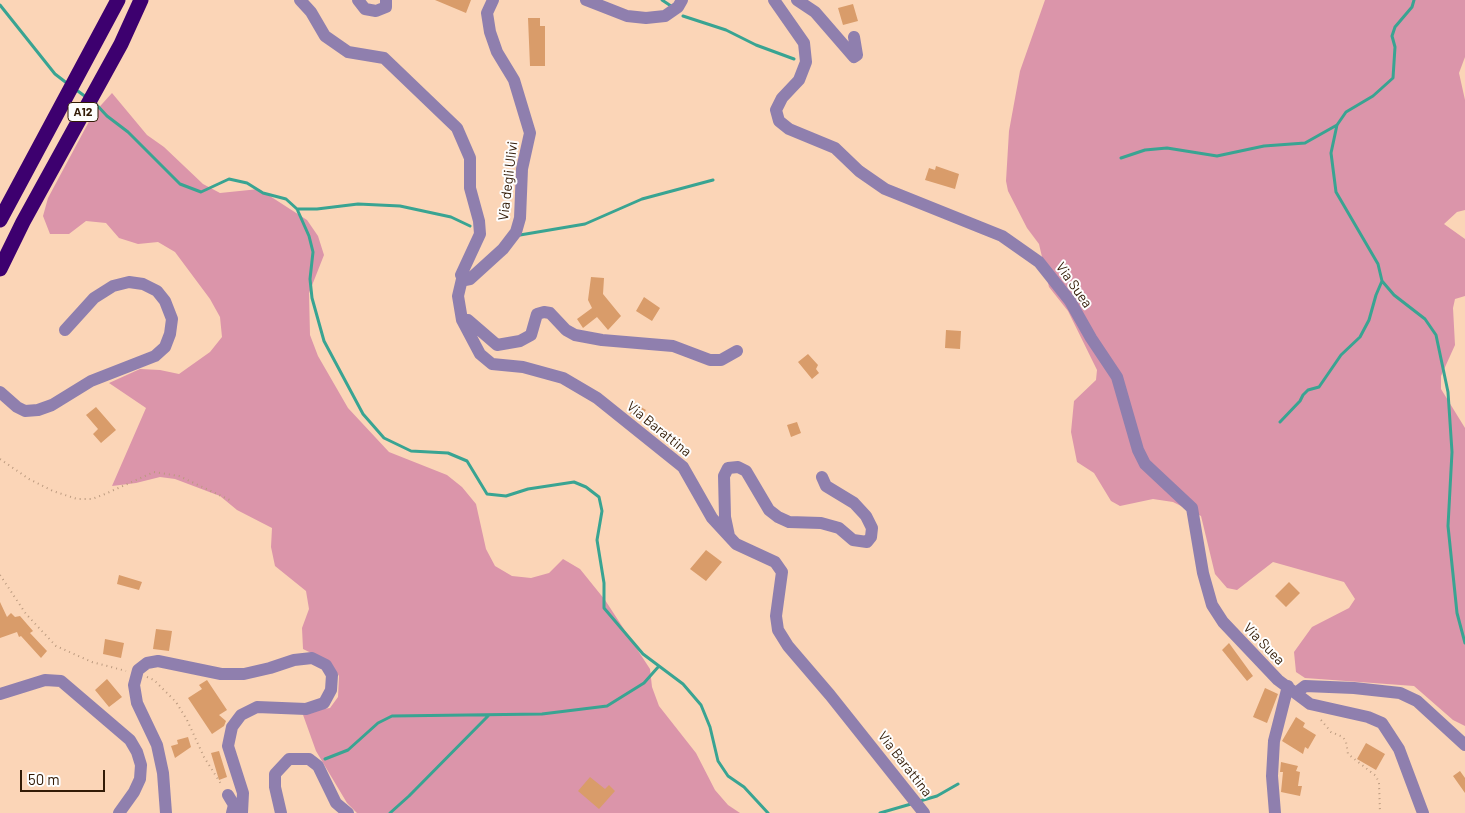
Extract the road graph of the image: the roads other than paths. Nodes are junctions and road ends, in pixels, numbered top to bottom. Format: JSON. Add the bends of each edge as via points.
{"nodes":[{"id":1,"x":118,"y":0,"type":"edge"},
{"id":2,"x":141,"y":0,"type":"edge"},
{"id":3,"x":300,"y":0,"type":"edge"},
{"id":4,"x":358,"y":0,"type":"edge"},
{"id":5,"x":386,"y":0,"type":"edge"},
{"id":6,"x":493,"y":0,"type":"edge"},
{"id":7,"x":586,"y":0,"type":"edge"},
{"id":8,"x":682,"y":0,"type":"edge"},
{"id":9,"x":774,"y":0,"type":"edge"},
{"id":10,"x":797,"y":0,"type":"edge"},
{"id":11,"x":312,"y":6,"type":"edge"},
{"id":12,"x":854,"y":37,"type":"dead end"},
{"id":13,"x":1,"y":218,"type":"edge"},
{"id":14,"x":0,"y":270,"type":"edge"},
{"id":15,"x":462,"y":279,"type":"junction"},
{"id":16,"x":462,"y":320,"type":"junction"},
{"id":17,"x":65,"y":330,"type":"dead end"},
{"id":18,"x":737,"y":351,"type":"dead end"},
{"id":19,"x":0,"y":392,"type":"edge"},
{"id":20,"x":822,"y":477,"type":"dead end"},
{"id":21,"x":729,"y":536,"type":"junction"},
{"id":22,"x":1292,"y":690,"type":"junction"},
{"id":23,"x":0,"y":694,"type":"edge"},
{"id":24,"x":1465,"y":745,"type":"edge"},
{"id":25,"x":228,"y":796,"type":"road end"},
{"id":26,"x":119,"y":813,"type":"edge"},
{"id":27,"x":166,"y":813,"type":"edge"},
{"id":28,"x":232,"y":813,"type":"edge"},
{"id":29,"x":242,"y":813,"type":"edge"},
{"id":30,"x":281,"y":813,"type":"edge"},
{"id":31,"x":348,"y":813,"type":"edge"},
{"id":32,"x":924,"y":813,"type":"edge"},
{"id":33,"x":1275,"y":813,"type":"edge"},
{"id":34,"x":1423,"y":813,"type":"edge"}],
"edges":[{"from":1,"to":13,"type":"highway","number":"A12"},
{"from":2,"to":14,"type":"highway","number":"A12","via":[[121,44]]},
{"from":3,"to":11,"type":"street","name":"Via degli Ulivi"},
{"from":4,"to":5,"type":"street","via":[[365,8],[376,11],[386,7]]},
{"from":6,"to":15,"type":"street","name":"Via degli Ulivi","via":[[487,13],[490,32],[497,52],[514,80],[530,133],[522,169],[520,218],[516,232],[503,249],[470,279]]},
{"from":7,"to":8,"type":"street","via":[[628,16],[646,18],[665,16],[678,8]]},
{"from":9,"to":22,"type":"street","name":"Via Suea","via":[[804,43],[806,62],[799,80],[782,98],[776,110],[779,120],[789,129],[835,148],[885,189],[1002,236],[1039,262],[1070,301],[1116,377],[1145,464],[1192,508],[1212,605],[1223,622],[1278,680]]},
{"from":10,"to":12,"type":"street","via":[[815,12],[854,57],[857,55]]},
{"from":11,"to":15,"type":"street","name":"Via degli Ulivi","via":[[325,36],[348,52],[384,58],[457,128],[470,158],[470,188],[480,234],[464,267]]},
{"from":15,"to":16,"type":"street","name":"Via Barattina","via":[[458,296]]},
{"from":16,"to":18,"type":"street","via":[[468,320],[497,345],[520,341],[531,335],[537,314],[544,312],[550,313],[574,335],[673,346],[710,360],[721,360]]},
{"from":16,"to":21,"type":"street","name":"Via Barattina","via":[[480,354],[492,364],[523,367],[563,378],[597,398],[683,467],[712,518]]},
{"from":17,"to":19,"type":"street","via":[[94,298],[113,286],[129,282],[157,291],[172,319],[165,347],[155,356],[91,381],[52,405],[25,411]]},
{"from":20,"to":21,"type":"street","via":[[826,486],[854,503],[866,516],[872,528],[867,542],[854,540],[839,528],[821,523],[789,522],[778,517],[769,510],[746,471],[738,467],[728,468],[724,476]]},
{"from":21,"to":32,"type":"street","name":"Via Barattina","via":[[736,544],[775,562],[782,572],[776,616],[778,630]]},
{"from":22,"to":24,"type":"street","via":[[1305,686],[1400,693],[1417,701]]},
{"from":22,"to":33,"type":"street","via":[[1274,741]]},
{"from":22,"to":34,"type":"street","name":"Via Suea","via":[[1310,704],[1382,723],[1399,749]]},
{"from":23,"to":26,"type":"street","via":[[45,680],[61,682],[130,740],[139,759],[140,779]]},
{"from":25,"to":28,"type":"street","via":[[234,805]]},
{"from":27,"to":29,"type":"street","via":[[157,744],[138,703],[134,685],[147,663],[158,661],[221,674],[244,674],[312,658],[326,665],[332,675],[331,690],[324,703],[306,709],[257,707],[242,714],[232,727],[228,746],[243,793]]},
{"from":30,"to":31,"type":"street","via":[[275,787],[276,774],[289,759],[309,759],[318,766],[336,803]]}]}
